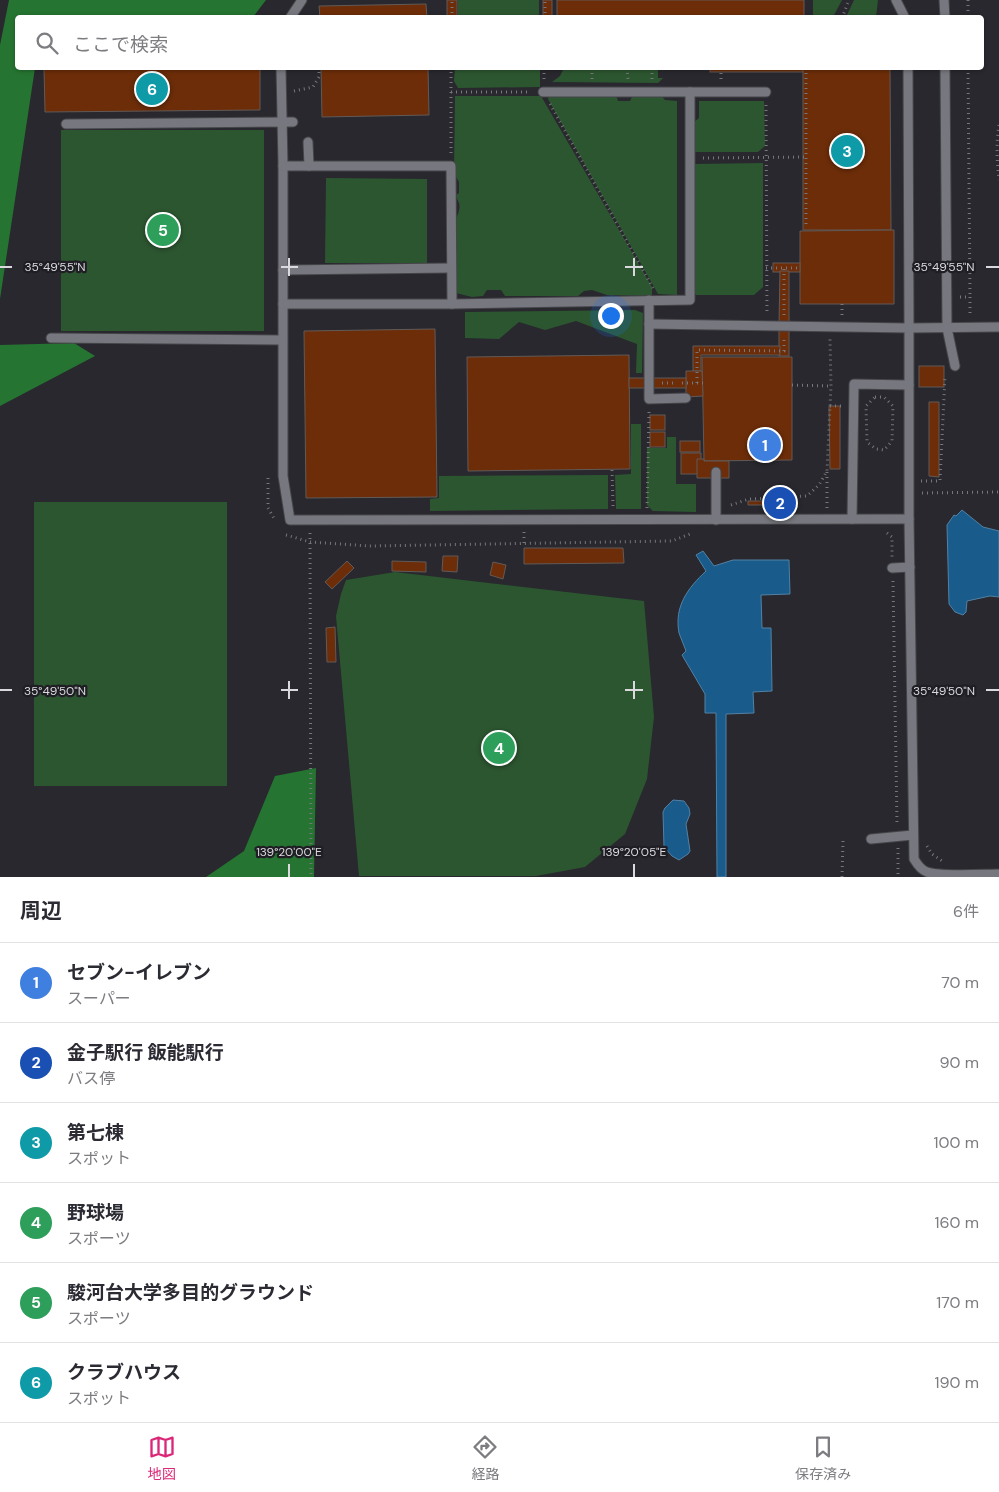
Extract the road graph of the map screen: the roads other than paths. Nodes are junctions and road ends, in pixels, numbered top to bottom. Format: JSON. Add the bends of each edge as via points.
{"nodes":[{"id":1,"x":302,"y":0,"type":"edge"},
{"id":2,"x":896,"y":0,"type":"edge"},
{"id":3,"x":944,"y":0,"type":"edge"},
{"id":4,"x":292,"y":15,"type":"edge"},
{"id":5,"x":904,"y":15,"type":"edge"},
{"id":6,"x":944,"y":15,"type":"edge"},
{"id":7,"x":281,"y":70,"type":"edge"},
{"id":8,"x":908,"y":70,"type":"edge"},
{"id":9,"x":945,"y":70,"type":"edge"},
{"id":10,"x":543,"y":92,"type":"road end"},
{"id":11,"x":690,"y":92,"type":"junction"},
{"id":12,"x":766,"y":92,"type":"road end"},
{"id":13,"x":283,"y":122,"type":"junction"},
{"id":14,"x":293,"y":122,"type":"dead end"},
{"id":15,"x":66,"y":124,"type":"dead end"},
{"id":16,"x":308,"y":142,"type":"dead end"},
{"id":17,"x":283,"y":166,"type":"junction"},
{"id":18,"x":309,"y":166,"type":"junction"},
{"id":19,"x":451,"y":268,"type":"junction"},
{"id":20,"x":283,"y":270,"type":"junction"},
{"id":21,"x":649,"y":300,"type":"junction"},
{"id":22,"x":283,"y":304,"type":"junction"},
{"id":23,"x":452,"y":304,"type":"junction"},
{"id":24,"x":649,"y":324,"type":"junction"},
{"id":25,"x":999,"y":327,"type":"edge"},
{"id":26,"x":909,"y":328,"type":"junction"},
{"id":27,"x":947,"y":328,"type":"junction"},
{"id":28,"x":51,"y":338,"type":"dead end"},
{"id":29,"x":282,"y":340,"type":"junction"},
{"id":30,"x":950,"y":368,"type":"road end"},
{"id":31,"x":909,"y":384,"type":"junction"},
{"id":32,"x":686,"y":398,"type":"dead end"},
{"id":33,"x":716,"y":472,"type":"dead end"},
{"id":34,"x":716,"y":520,"type":"junction"},
{"id":35,"x":852,"y":520,"type":"junction"},
{"id":36,"x":909,"y":520,"type":"junction"},
{"id":37,"x":910,"y":567,"type":"junction"},
{"id":38,"x":892,"y":568,"type":"road end"},
{"id":39,"x":913,"y":835,"type":"junction"},
{"id":40,"x":871,"y":839,"type":"dead end"},
{"id":41,"x":999,"y":874,"type":"edge"}],
"edges":[{"from":1,"to":4,"type":"lane"},
{"from":2,"to":5,"type":"lane"},
{"from":3,"to":6,"type":"lane"},
{"from":7,"to":13,"type":"lane"},
{"from":8,"to":26,"type":"lane"},
{"from":9,"to":27,"type":"lane"},
{"from":10,"to":11,"type":"lane"},
{"from":11,"to":12,"type":"lane"},
{"from":11,"to":21,"type":"lane","via":[[690,300]]},
{"from":13,"to":14,"type":"lane"},
{"from":13,"to":15,"type":"lane"},
{"from":13,"to":17,"type":"lane"},
{"from":16,"to":18,"type":"lane"},
{"from":17,"to":18,"type":"lane"},
{"from":17,"to":20,"type":"lane"},
{"from":18,"to":19,"type":"lane","via":[[451,166]]},
{"from":19,"to":20,"type":"lane"},
{"from":19,"to":23,"type":"lane"},
{"from":20,"to":22,"type":"lane"},
{"from":21,"to":23,"type":"lane"},
{"from":21,"to":24,"type":"lane"},
{"from":22,"to":23,"type":"lane"},
{"from":22,"to":29,"type":"lane"},
{"from":24,"to":26,"type":"lane"},
{"from":24,"to":32,"type":"lane","via":[[649,398]]},
{"from":25,"to":27,"type":"lane"},
{"from":26,"to":27,"type":"lane"},
{"from":26,"to":31,"type":"lane"},
{"from":27,"to":30,"type":"lane"},
{"from":28,"to":29,"type":"lane"},
{"from":29,"to":34,"type":"lane","via":[[283,476],[290,520]]},
{"from":31,"to":35,"type":"lane","via":[[854,384]]},
{"from":31,"to":36,"type":"lane"},
{"from":33,"to":34,"type":"lane"},
{"from":34,"to":35,"type":"lane"},
{"from":35,"to":36,"type":"lane"},
{"from":36,"to":37,"type":"lane"},
{"from":37,"to":38,"type":"lane"},
{"from":37,"to":39,"type":"lane"},
{"from":39,"to":40,"type":"lane"},
{"from":39,"to":41,"type":"lane","via":[[914,859],[928,873]]}]}
